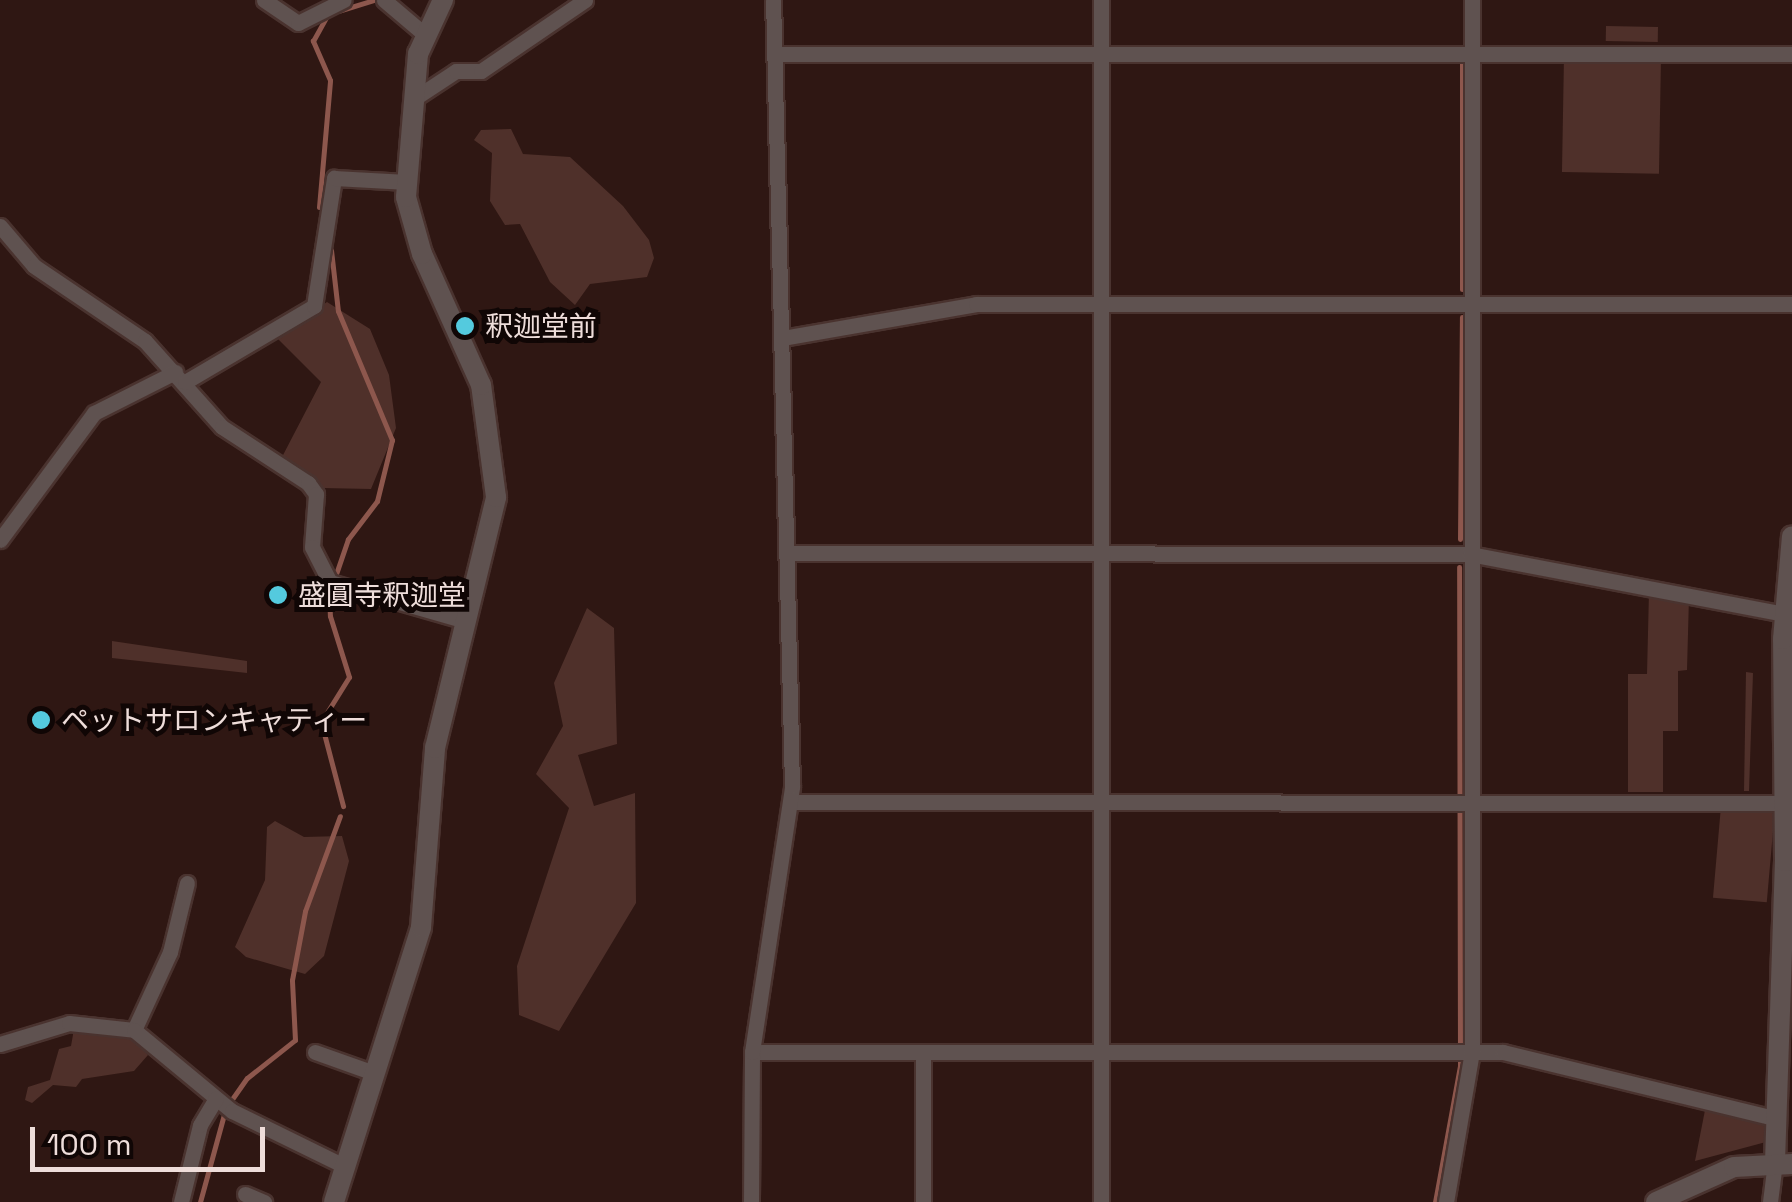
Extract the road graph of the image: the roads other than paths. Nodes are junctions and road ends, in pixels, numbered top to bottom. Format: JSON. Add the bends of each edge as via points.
{"nodes":[{"id":1,"x":264,"y":0,"type":"edge"},
{"id":2,"x":344,"y":0,"type":"edge"},
{"id":3,"x":384,"y":0,"type":"edge"},
{"id":4,"x":443,"y":0,"type":"edge"},
{"id":5,"x":585,"y":0,"type":"edge"},
{"id":6,"x":773,"y":0,"type":"edge"},
{"id":7,"x":1101,"y":0,"type":"edge"},
{"id":8,"x":1472,"y":0,"type":"edge"},
{"id":9,"x":423,"y":33,"type":"junction"},
{"id":10,"x":774,"y":54,"type":"junction"},
{"id":11,"x":1101,"y":54,"type":"junction"},
{"id":12,"x":1472,"y":54,"type":"junction"},
{"id":13,"x":1792,"y":54,"type":"edge"},
{"id":14,"x":414,"y":98,"type":"junction"},
{"id":15,"x":406,"y":182,"type":"junction"},
{"id":16,"x":3,"y":236,"type":"edge"},
{"id":17,"x":1103,"y":302,"type":"junction"},
{"id":18,"x":1471,"y":304,"type":"junction"},
{"id":19,"x":1792,"y":304,"type":"edge"},
{"id":20,"x":782,"y":338,"type":"junction"},
{"id":21,"x":180,"y":377,"type":"junction"},
{"id":22,"x":1792,"y":536,"type":"edge"},
{"id":23,"x":0,"y":540,"type":"edge"},
{"id":24,"x":787,"y":553,"type":"junction"},
{"id":25,"x":1102,"y":553,"type":"junction"},
{"id":26,"x":1470,"y":554,"type":"junction"},
{"id":27,"x":1784,"y":614,"type":"junction"},
{"id":28,"x":466,"y":621,"type":"junction"},
{"id":29,"x":1787,"y":639,"type":"edge"},
{"id":30,"x":792,"y":802,"type":"junction"},
{"id":31,"x":1469,"y":802,"type":"junction"},
{"id":32,"x":1101,"y":803,"type":"junction"},
{"id":33,"x":1786,"y":803,"type":"junction"},
{"id":34,"x":1788,"y":860,"type":"edge"},
{"id":35,"x":187,"y":883,"type":"dead end"},
{"id":36,"x":134,"y":1030,"type":"junction"},
{"id":37,"x":0,"y":1044,"type":"edge"},
{"id":38,"x":315,"y":1052,"type":"dead end"},
{"id":39,"x":752,"y":1052,"type":"junction"},
{"id":40,"x":1101,"y":1052,"type":"junction"},
{"id":41,"x":1472,"y":1052,"type":"junction"},
{"id":42,"x":923,"y":1053,"type":"junction"},
{"id":43,"x":374,"y":1073,"type":"junction"},
{"id":44,"x":216,"y":1098,"type":"junction"},
{"id":45,"x":1777,"y":1119,"type":"junction"},
{"id":46,"x":1784,"y":1163,"type":"edge"},
{"id":47,"x":342,"y":1165,"type":"junction"},
{"id":48,"x":245,"y":1194,"type":"dead end"},
{"id":49,"x":181,"y":1202,"type":"edge"},
{"id":50,"x":264,"y":1202,"type":"edge"},
{"id":51,"x":334,"y":1202,"type":"edge"},
{"id":52,"x":751,"y":1202,"type":"edge"},
{"id":53,"x":922,"y":1202,"type":"edge"},
{"id":54,"x":1101,"y":1202,"type":"edge"},
{"id":55,"x":1446,"y":1202,"type":"edge"},
{"id":56,"x":1656,"y":1202,"type":"edge"},
{"id":57,"x":1770,"y":1202,"type":"edge"}],
"edges":[{"from":1,"to":2,"type":"street","via":[[298,24]]},
{"from":3,"to":9,"type":"street"},
{"from":4,"to":9,"type":"street"},
{"from":5,"to":14,"type":"street","via":[[481,71],[456,70]]},
{"from":6,"to":10,"type":"street"},
{"from":7,"to":11,"type":"street"},
{"from":8,"to":12,"type":"street"},
{"from":9,"to":14,"type":"street"},
{"from":10,"to":11,"type":"street"},
{"from":10,"to":20,"type":"street"},
{"from":11,"to":12,"type":"street"},
{"from":11,"to":17,"type":"street"},
{"from":12,"to":13,"type":"street"},
{"from":12,"to":18,"type":"street"},
{"from":14,"to":15,"type":"street"},
{"from":15,"to":21,"type":"street","via":[[334,178],[314,306]]},
{"from":15,"to":28,"type":"street","via":[[422,254],[480,385],[497,466],[492,521]]},
{"from":16,"to":21,"type":"street","via":[[145,341]]},
{"from":17,"to":18,"type":"street"},
{"from":17,"to":20,"type":"street","via":[[976,304]]},
{"from":17,"to":25,"type":"street"},
{"from":18,"to":19,"type":"street"},
{"from":18,"to":26,"type":"street"},
{"from":20,"to":24,"type":"street"},
{"from":21,"to":23,"type":"street","via":[[94,412]]},
{"from":21,"to":28,"type":"street","via":[[222,427],[308,483],[316,494],[312,546],[330,582]]},
{"from":22,"to":27,"type":"street"},
{"from":24,"to":25,"type":"street"},
{"from":24,"to":30,"type":"street"},
{"from":25,"to":26,"type":"street"},
{"from":25,"to":32,"type":"street"},
{"from":26,"to":27,"type":"street"},
{"from":26,"to":31,"type":"street"},
{"from":27,"to":29,"type":"street"},
{"from":28,"to":43,"type":"street","via":[[433,763],[420,927]]},
{"from":29,"to":33,"type":"street"},
{"from":30,"to":32,"type":"street"},
{"from":30,"to":39,"type":"street"},
{"from":31,"to":32,"type":"street"},
{"from":31,"to":33,"type":"street"},
{"from":31,"to":41,"type":"street"},
{"from":32,"to":40,"type":"street"},
{"from":33,"to":34,"type":"street"},
{"from":34,"to":45,"type":"street"},
{"from":35,"to":36,"type":"street","via":[[170,952]]},
{"from":36,"to":37,"type":"street","via":[[69,1023]]},
{"from":36,"to":44,"type":"street"},
{"from":38,"to":43,"type":"street"},
{"from":39,"to":42,"type":"street"},
{"from":39,"to":52,"type":"street"},
{"from":40,"to":41,"type":"street"},
{"from":40,"to":42,"type":"street"},
{"from":40,"to":54,"type":"street"},
{"from":41,"to":45,"type":"street","via":[[1536,1055]]},
{"from":41,"to":55,"type":"street"},
{"from":42,"to":53,"type":"street"},
{"from":43,"to":47,"type":"street"},
{"from":44,"to":47,"type":"street"},
{"from":44,"to":49,"type":"street","via":[[200,1126]]},
{"from":45,"to":46,"type":"street"},
{"from":46,"to":56,"type":"street","via":[[1717,1172]]},
{"from":46,"to":57,"type":"street"},
{"from":47,"to":51,"type":"street"},
{"from":48,"to":50,"type":"street"}]}
